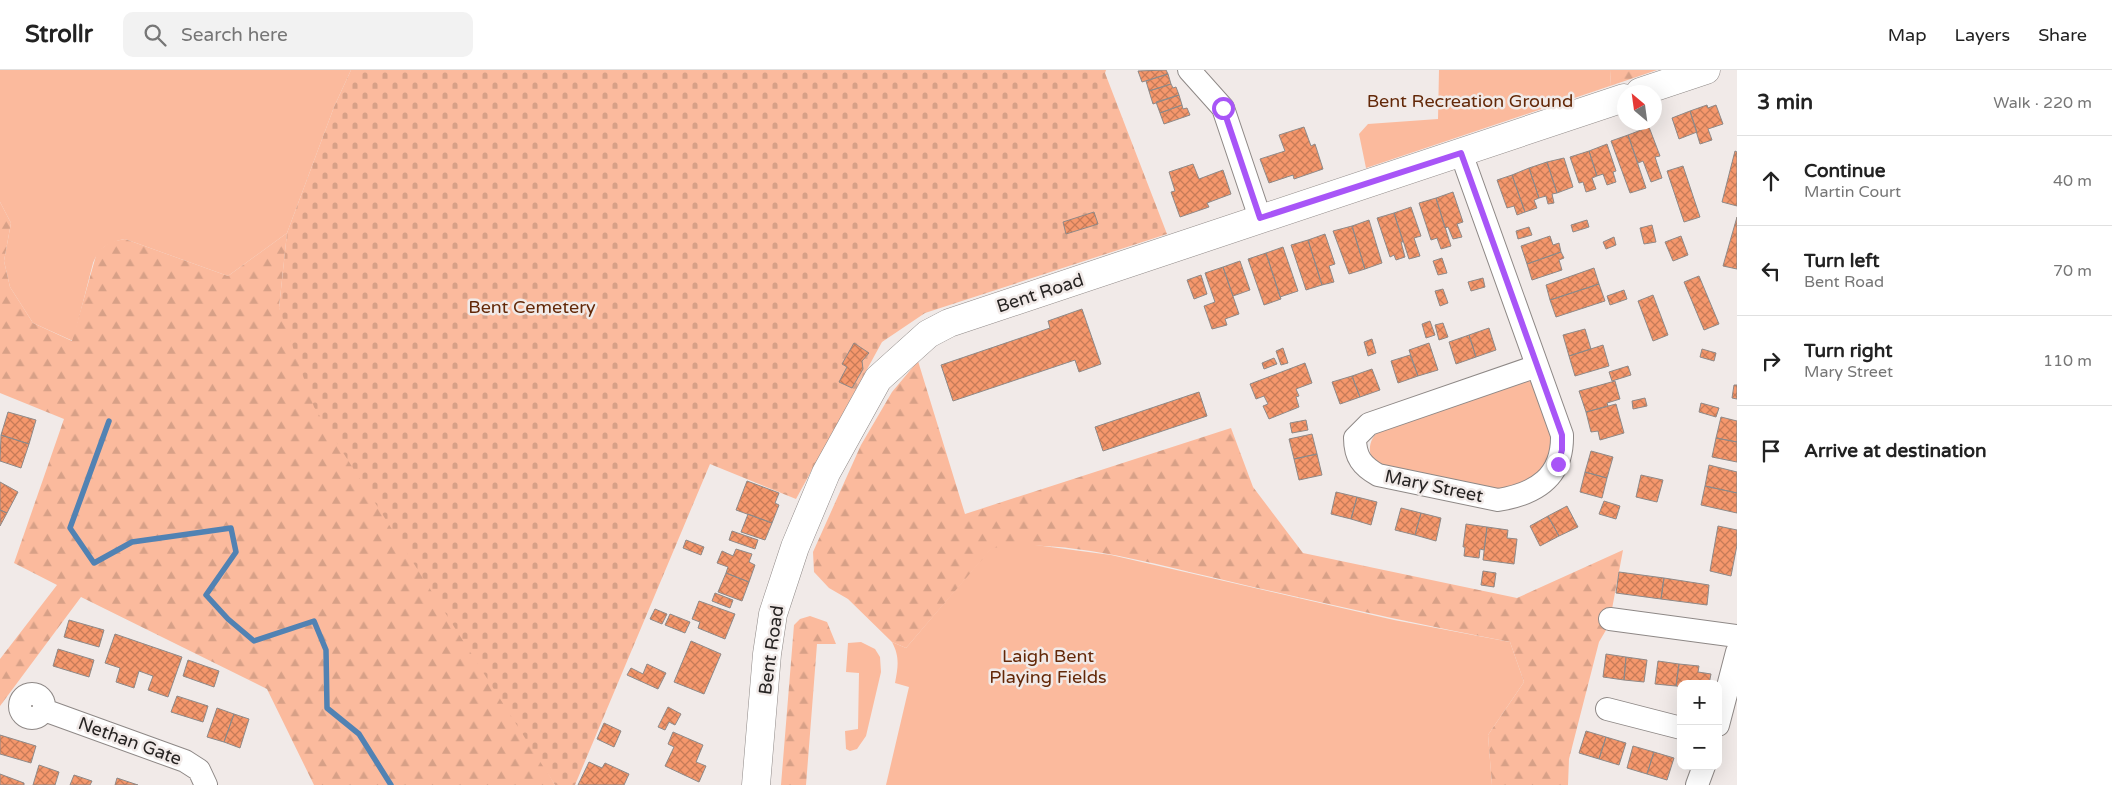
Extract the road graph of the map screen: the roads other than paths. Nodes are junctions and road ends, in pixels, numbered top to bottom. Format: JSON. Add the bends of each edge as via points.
{"nodes":[{"id":1,"x":1189,"y":70,"type":"edge"},
{"id":2,"x":1706,"y":70,"type":"edge"},
{"id":3,"x":1661,"y":85,"type":"edge"},
{"id":4,"x":1617,"y":100,"type":"edge"},
{"id":5,"x":1461,"y":153,"type":"junction"},
{"id":6,"x":1260,"y":218,"type":"junction"},
{"id":7,"x":1537,"y":366,"type":"junction"},
{"id":8,"x":1610,"y":619,"type":"dead end"},
{"id":9,"x":1737,"y":636,"type":"edge"},
{"id":10,"x":1737,"y":652,"type":"edge"},
{"id":11,"x":1607,"y":709,"type":"dead end"},
{"id":12,"x":44,"y":710,"type":"dead end"},
{"id":13,"x":1718,"y":725,"type":"edge"},
{"id":14,"x":1677,"y":727,"type":"edge"},
{"id":15,"x":1722,"y":727,"type":"edge"},
{"id":16,"x":1737,"y":731,"type":"edge"},
{"id":17,"x":1703,"y":770,"type":"edge"},
{"id":18,"x":206,"y":785,"type":"edge"},
{"id":19,"x":756,"y":785,"type":"edge"},
{"id":20,"x":1697,"y":785,"type":"edge"}],
"edges":[{"from":1,"to":6,"type":"street","via":[[1223,108]]},
{"from":2,"to":3,"type":"street"},
{"from":4,"to":5,"type":"street","name":"Bent Road"},
{"from":5,"to":6,"type":"street","name":"Bent Road"},
{"from":5,"to":7,"type":"street","name":"Mary Street"},
{"from":6,"to":19,"type":"street","name":"Bent Road","via":[[949,324],[928,334],[878,379],[826,473],[794,547],[773,614]]},
{"from":7,"to":7,"type":"street","name":"Mary Street","via":[[1562,435],[1562,450],[1558,464],[1546,481],[1533,490],[1518,497],[1498,500],[1378,475],[1363,467],[1355,452],[1355,438],[1369,424]]},
{"from":8,"to":9,"type":"street"},
{"from":10,"to":13,"type":"street"},
{"from":11,"to":14,"type":"street"},
{"from":12,"to":18,"type":"street","name":"Nethan Gate","via":[[185,760],[199,770]]},
{"from":15,"to":16,"type":"street"},
{"from":17,"to":20,"type":"street"}]}
